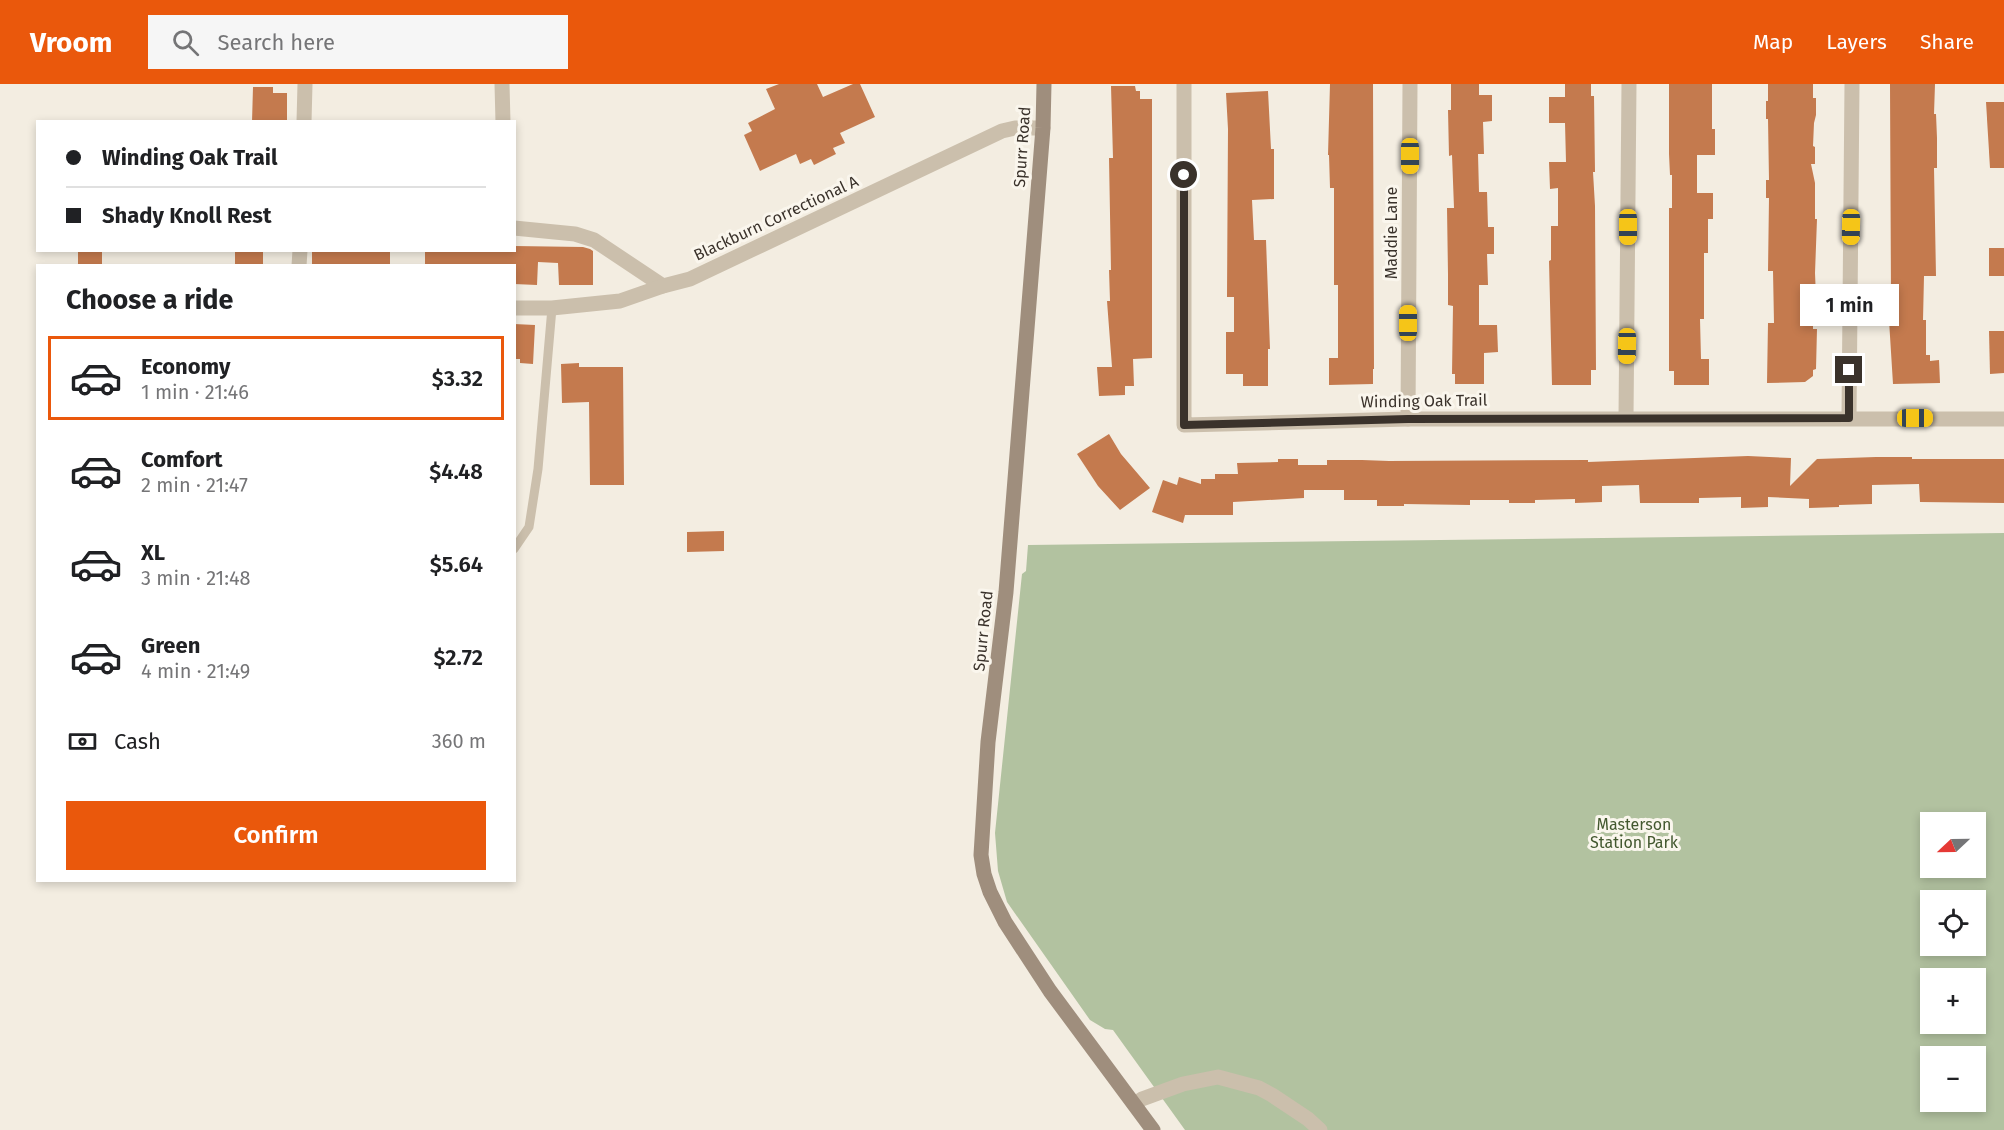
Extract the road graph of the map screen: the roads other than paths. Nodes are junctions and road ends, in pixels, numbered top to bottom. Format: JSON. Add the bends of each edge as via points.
{"nodes":[{"id":1,"x":305,"y":84,"type":"edge"},
{"id":2,"x":502,"y":84,"type":"edge"},
{"id":3,"x":1044,"y":84,"type":"edge"},
{"id":4,"x":1184,"y":84,"type":"edge"},
{"id":5,"x":1410,"y":84,"type":"edge"},
{"id":6,"x":1629,"y":84,"type":"edge"},
{"id":7,"x":1852,"y":84,"type":"edge"},
{"id":8,"x":304,"y":120,"type":"edge"},
{"id":9,"x":503,"y":120,"type":"edge"},
{"id":10,"x":1042,"y":128,"type":"junction"},
{"id":11,"x":516,"y":228,"type":"edge"},
{"id":12,"x":663,"y":286,"type":"junction"},
{"id":13,"x":516,"y":308,"type":"edge"},
{"id":14,"x":552,"y":308,"type":"junction"},
{"id":15,"x":1626,"y":418,"type":"junction"},
{"id":16,"x":1849,"y":418,"type":"junction"},
{"id":17,"x":1408,"y":419,"type":"junction"},
{"id":18,"x":2004,"y":419,"type":"edge"},
{"id":19,"x":516,"y":546,"type":"edge"},
{"id":20,"x":1134,"y":1104,"type":"junction"},
{"id":21,"x":1153,"y":1130,"type":"edge"},
{"id":22,"x":1320,"y":1130,"type":"edge"}],
"edges":[{"from":1,"to":8,"type":"street"},
{"from":2,"to":9,"type":"street"},
{"from":3,"to":10,"type":"street","name":"Spurr Road"},
{"from":4,"to":17,"type":"street","name":"Winding Oak Trail","via":[[1184,425]]},
{"from":5,"to":17,"type":"street","name":"Maddie Lane"},
{"from":6,"to":15,"type":"street"},
{"from":7,"to":16,"type":"street"},
{"from":10,"to":12,"type":"street","name":"Blackburn Correctional A","via":[[1002,131],[690,279]]},
{"from":10,"to":20,"type":"street","name":"Spurr Road","via":[[981,855],[990,892],[1005,922],[1050,991]]},
{"from":11,"to":12,"type":"street","via":[[576,234],[594,240]]},
{"from":12,"to":14,"type":"street","name":"Blackburn Correctional A","via":[[620,302]]},
{"from":13,"to":14,"type":"street","name":"Blackburn Correctional A"},
{"from":14,"to":19,"type":"lane","via":[[538,469],[529,527]]},
{"from":15,"to":16,"type":"street","name":"Winding Oak Trail"},
{"from":15,"to":17,"type":"street","name":"Winding Oak Trail"},
{"from":16,"to":18,"type":"street","name":"Winding Oak Trail"},
{"from":20,"to":21,"type":"street","name":"Spurr Road"},
{"from":20,"to":22,"type":"street","via":[[1183,1084],[1218,1077],[1259,1088]]}]}
